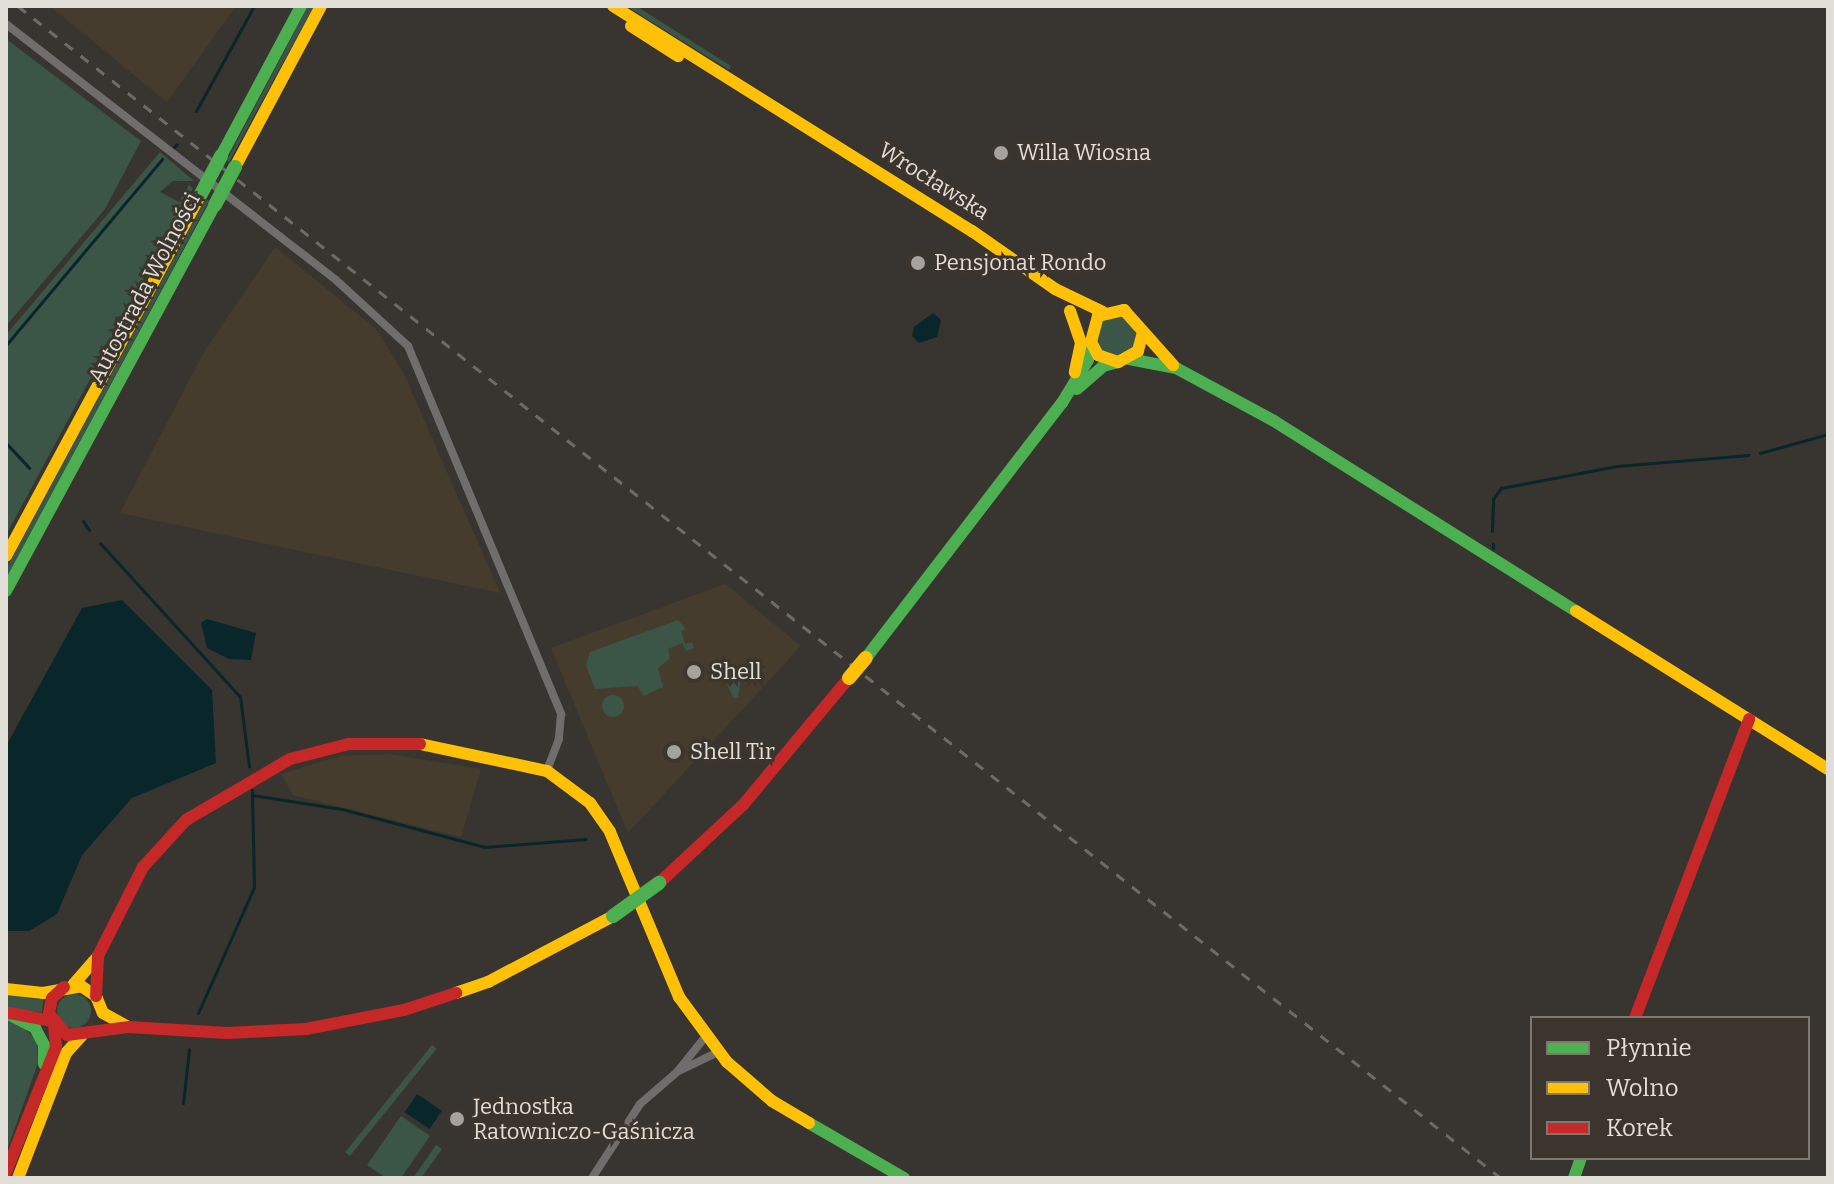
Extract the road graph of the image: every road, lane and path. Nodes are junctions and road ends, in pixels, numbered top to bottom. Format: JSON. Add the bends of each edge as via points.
{"nodes":[{"id":1,"x":301,"y":6,"type":"edge"},
{"id":2,"x":321,"y":6,"type":"edge"},
{"id":3,"x":607,"y":6,"type":"edge"},
{"id":4,"x":613,"y":6,"type":"edge"},
{"id":5,"x":6,"y":24,"type":"edge"},
{"id":6,"x":786,"y":115,"type":"junction"},
{"id":7,"x":1055,"y":289,"type":"junction"},
{"id":8,"x":1070,"y":311,"type":"junction"},
{"id":9,"x":1103,"y":312,"type":"junction"},
{"id":10,"x":1143,"y":332,"type":"junction"},
{"id":11,"x":1091,"y":338,"type":"junction"},
{"id":12,"x":1124,"y":360,"type":"junction"},
{"id":13,"x":1176,"y":368,"type":"junction"},
{"id":14,"x":1062,"y":403,"type":"junction"},
{"id":15,"x":6,"y":556,"type":"edge"},
{"id":16,"x":6,"y":591,"type":"edge"},
{"id":17,"x":1749,"y":719,"type":"junction"},
{"id":18,"x":1828,"y":769,"type":"edge"},
{"id":19,"x":547,"y":771,"type":"junction"},
{"id":20,"x":98,"y":956,"type":"junction"},
{"id":21,"x":68,"y":986,"type":"junction"},
{"id":22,"x":6,"y":989,"type":"edge"},
{"id":23,"x":98,"y":1002,"type":"junction"},
{"id":24,"x":6,"y":1013,"type":"edge"},
{"id":25,"x":1636,"y":1016,"type":"edge"},
{"id":26,"x":53,"y":1024,"type":"junction"},
{"id":27,"x":129,"y":1027,"type":"junction"},
{"id":28,"x":85,"y":1033,"type":"junction"},
{"id":29,"x":705,"y":1037,"type":"junction"},
{"id":30,"x":718,"y":1052,"type":"junction"},
{"id":31,"x":677,"y":1072,"type":"junction"},
{"id":32,"x":41,"y":1078,"type":"junction"},
{"id":33,"x":6,"y":1172,"type":"edge"},
{"id":34,"x":18,"y":1178,"type":"edge"},
{"id":35,"x":592,"y":1178,"type":"edge"},
{"id":36,"x":904,"y":1178,"type":"edge"}],
"edges":[{"from":1,"to":15,"type":"main road","name":"Autostrada Wolności","bridge":true},
{"from":2,"to":16,"type":"main road","name":"Autostrada Wolności","bridge":true},
{"from":3,"to":6,"type":"main road","name":"Wrocławska","via":[[723,83]]},
{"from":4,"to":6,"type":"main road","name":"Wrocławska"},
{"from":5,"to":19,"type":"street","via":[[363,301],[408,346],[561,714],[559,739]]},
{"from":6,"to":7,"type":"main road","name":"Wrocławska"},
{"from":7,"to":8,"type":"main road","name":"Wrocławska"},
{"from":7,"to":9,"type":"main road","name":"Wrocławska"},
{"from":8,"to":11,"type":"main road","name":"Wrocławska"},
{"from":8,"to":14,"type":"main road","via":[[1081,353]]},
{"from":9,"to":10,"type":"main road","via":[[1124,310]]},
{"from":9,"to":11,"type":"main road"},
{"from":10,"to":12,"type":"main road","via":[[1142,344]]},
{"from":10,"to":13,"type":"main road"},
{"from":11,"to":12,"type":"main road","via":[[1098,355]]},
{"from":11,"to":14,"type":"main road","via":[[1088,360]]},
{"from":12,"to":13,"type":"main road","via":[[1142,357]]},
{"from":12,"to":14,"type":"main road","via":[[1103,366]]},
{"from":13,"to":17,"type":"main road","via":[[1274,421]]},
{"from":14,"to":27,"type":"main road","bridge":true,"via":[[866,658],[726,824],[613,916],[488,982],[395,1012],[264,1032]]},
{"from":17,"to":18,"type":"main road"},
{"from":17,"to":25,"type":"main road"},
{"from":19,"to":20,"type":"main road","via":[[404,741],[340,745],[290,759],[217,798],[170,836],[131,887]]},
{"from":19,"to":29,"type":"main road","via":[[590,803],[610,832],[679,997]]},
{"from":20,"to":21,"type":"main road"},
{"from":20,"to":23,"type":"main road"},
{"from":21,"to":22,"type":"main road","via":[[43,993]]},
{"from":21,"to":23,"type":"main road"},
{"from":21,"to":26,"type":"main road","via":[[52,998]]},
{"from":23,"to":27,"type":"main road"},
{"from":23,"to":28,"type":"main road"},
{"from":24,"to":26,"type":"main road"},
{"from":24,"to":32,"type":"main road","via":[[29,1022],[42,1038]]},
{"from":26,"to":28,"type":"main road","via":[[67,1035]]},
{"from":26,"to":32,"type":"main road","via":[[56,1047]]},
{"from":27,"to":28,"type":"main road"},
{"from":28,"to":34,"type":"main road","via":[[66,1053]]},
{"from":29,"to":30,"type":"main road"},
{"from":29,"to":31,"type":"street"},
{"from":30,"to":31,"type":"street"},
{"from":30,"to":36,"type":"main road","via":[[772,1101]]},
{"from":31,"to":35,"type":"street","via":[[640,1104]]},
{"from":32,"to":33,"type":"main road"}]}
